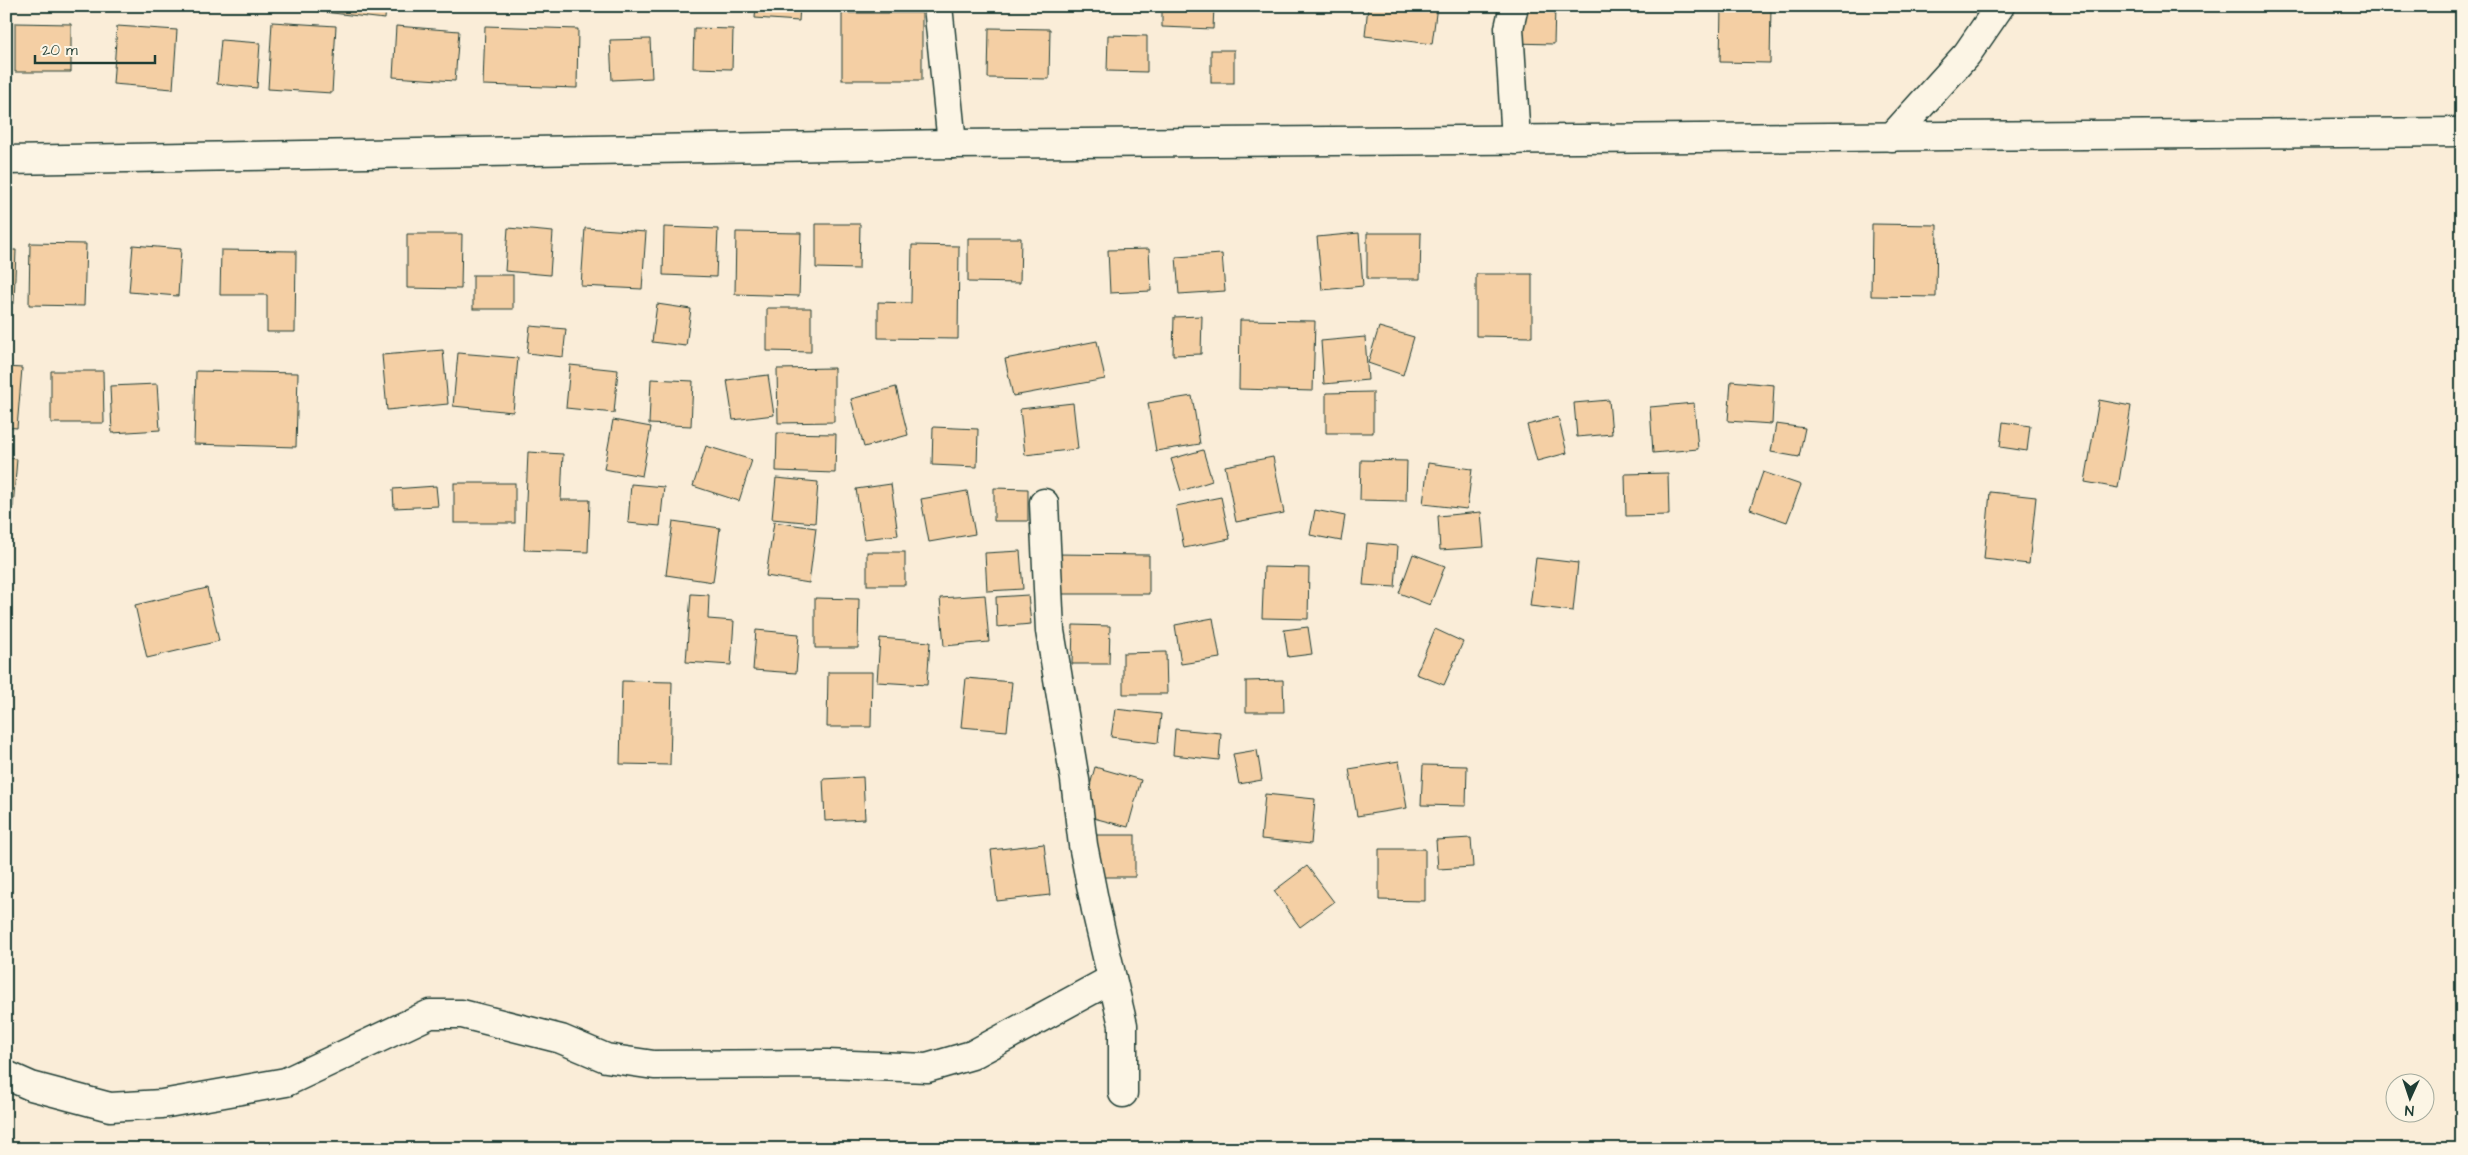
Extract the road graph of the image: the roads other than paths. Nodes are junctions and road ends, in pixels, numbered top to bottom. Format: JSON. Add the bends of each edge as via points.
{"nodes":[{"id":1,"x":938,"y":6,"type":"edge"},
{"id":2,"x":1514,"y":6,"type":"edge"},
{"id":3,"x":2000,"y":6,"type":"edge"},
{"id":4,"x":2462,"y":132,"type":"edge"},
{"id":5,"x":1892,"y":137,"type":"junction"},
{"id":6,"x":1516,"y":140,"type":"junction"},
{"id":7,"x":952,"y":144,"type":"junction"},
{"id":8,"x":6,"y":160,"type":"edge"},
{"id":9,"x":1044,"y":504,"type":"dead end"},
{"id":10,"x":1112,"y":978,"type":"junction"},
{"id":11,"x":6,"y":1075,"type":"edge"},
{"id":12,"x":1123,"y":1093,"type":"dead end"}],
"edges":[{"from":1,"to":7,"type":"street"},
{"from":2,"to":6,"type":"street","via":[[1509,28]]},
{"from":3,"to":5,"type":"street","via":[[1967,54]]},
{"from":4,"to":5,"type":"street"},
{"from":5,"to":6,"type":"street"},
{"from":6,"to":7,"type":"street"},
{"from":7,"to":8,"type":"street"},
{"from":9,"to":10,"type":"street","via":[[1050,631],[1083,845]]},
{"from":10,"to":11,"type":"street","via":[[972,1055],[927,1068],[827,1064],[654,1065],[606,1058],[561,1039],[462,1014],[430,1014],[286,1082],[162,1104],[110,1107],[31,1086]]},
{"from":10,"to":12,"type":"street","via":[[1123,1024]]}]}
